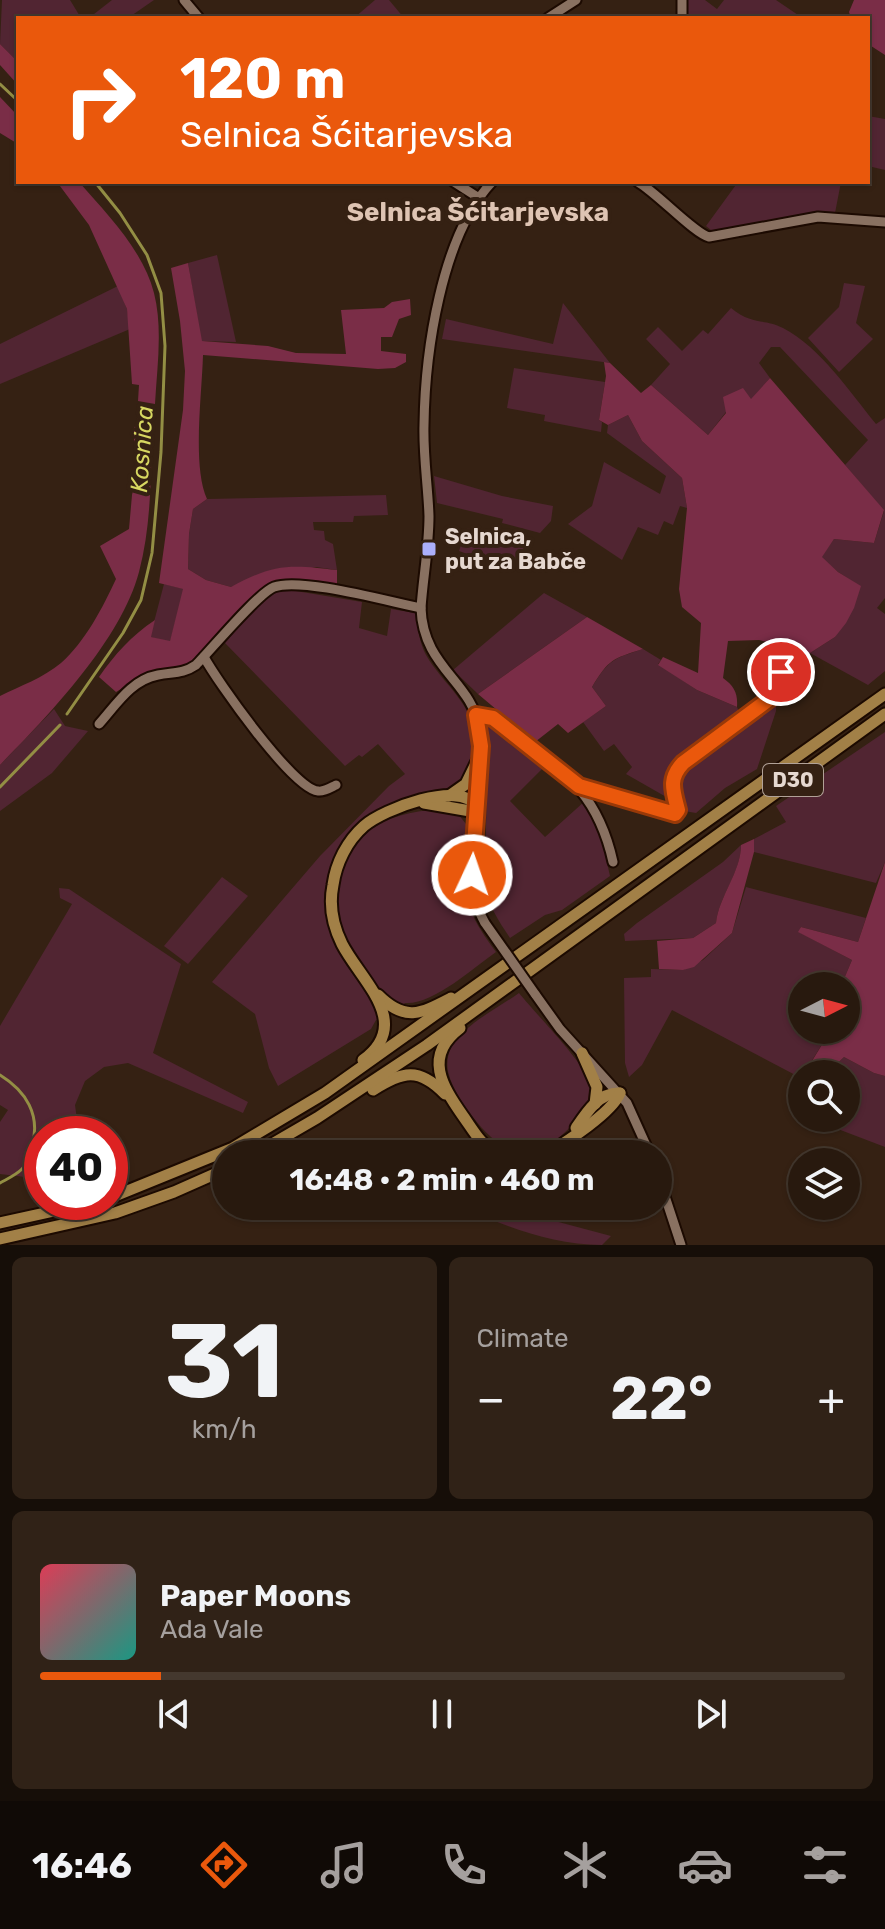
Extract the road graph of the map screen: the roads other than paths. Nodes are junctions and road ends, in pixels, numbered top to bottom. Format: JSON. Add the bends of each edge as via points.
{"nodes":[{"id":1,"x":184,"y":0,"type":"edge"},
{"id":2,"x":576,"y":0,"type":"edge"},
{"id":3,"x":197,"y":16,"type":"edge"},
{"id":4,"x":551,"y":16,"type":"edge"},
{"id":5,"x":457,"y":184,"type":"edge"},
{"id":6,"x":490,"y":184,"type":"edge"},
{"id":7,"x":641,"y":184,"type":"edge"},
{"id":8,"x":479,"y":198,"type":"junction"},
{"id":9,"x":885,"y":222,"type":"edge"},
{"id":10,"x":421,"y":608,"type":"junction"},
{"id":11,"x":204,"y":657,"type":"junction"},
{"id":12,"x":781,"y":672,"type":"dead end"},
{"id":13,"x":885,"y":694,"type":"edge"},
{"id":14,"x":885,"y":714,"type":"edge"},
{"id":15,"x":476,"y":715,"type":"junction"},
{"id":16,"x":99,"y":724,"type":"dead end"},
{"id":17,"x":481,"y":753,"type":"junction"},
{"id":18,"x":336,"y":785,"type":"dead end"},
{"id":19,"x":579,"y":786,"type":"junction"},
{"id":20,"x":449,"y":796,"type":"junction"},
{"id":21,"x":419,"y":802,"type":"junction"},
{"id":22,"x":476,"y":809,"type":"junction"},
{"id":23,"x":613,"y":862,"type":"dead end"},
{"id":24,"x":374,"y":992,"type":"junction"},
{"id":25,"x":470,"y":992,"type":"junction"},
{"id":26,"x":485,"y":1002,"type":"junction"},
{"id":27,"x":582,"y":1053,"type":"junction"},
{"id":28,"x":340,"y":1083,"type":"junction"},
{"id":29,"x":620,"y":1093,"type":"junction"},
{"id":30,"x":346,"y":1099,"type":"junction"},
{"id":31,"x":453,"y":1101,"type":"junction"},
{"id":32,"x":595,"y":1104,"type":"junction"},
{"id":33,"x":568,"y":1139,"type":"joint"},
{"id":34,"x":278,"y":1140,"type":"edge"},
{"id":35,"x":481,"y":1140,"type":"edge"},
{"id":36,"x":644,"y":1140,"type":"edge"},
{"id":37,"x":212,"y":1175,"type":"edge"},
{"id":38,"x":128,"y":1191,"type":"edge"},
{"id":39,"x":24,"y":1218,"type":"edge"},
{"id":40,"x":672,"y":1218,"type":"edge"},
{"id":41,"x":0,"y":1223,"type":"edge"},
{"id":42,"x":0,"y":1239,"type":"edge"},
{"id":43,"x":681,"y":1245,"type":"edge"}],
"edges":[{"from":1,"to":3,"type":"street"},
{"from":2,"to":4,"type":"street"},
{"from":5,"to":8,"type":"street"},
{"from":6,"to":8,"type":"street"},
{"from":7,"to":9,"type":"street","via":[[709,237],[818,217]]},
{"from":8,"to":10,"type":"street","via":[[445,274],[434,327],[424,415],[429,519]]},
{"from":10,"to":11,"type":"street","via":[[310,586],[274,587]]},
{"from":10,"to":15,"type":"street","via":[[430,650]]},
{"from":11,"to":16,"type":"street","via":[[188,671],[142,681],[117,700]]},
{"from":11,"to":18,"type":"street","via":[[286,766],[314,790]]},
{"from":12,"to":19,"type":"street","via":[[772,697],[675,771],[677,813]]},
{"from":13,"to":25,"type":"main road","number":"D30"},
{"from":14,"to":26,"type":"main road","number":"D30"},
{"from":15,"to":17,"type":"street"},
{"from":15,"to":19,"type":"street","via":[[493,718]]},
{"from":17,"to":20,"type":"main road","via":[[466,784]]},
{"from":17,"to":22,"type":"street"},
{"from":19,"to":23,"type":"street","via":[[599,816]]},
{"from":20,"to":21,"type":"main road"},
{"from":20,"to":22,"type":"main road","via":[[465,797]]},
{"from":21,"to":22,"type":"main road"},
{"from":21,"to":24,"type":"main road","via":[[384,813],[364,827],[347,847],[333,883],[333,916],[340,940]]},
{"from":22,"to":27,"type":"street","bridge":true,"via":[[476,905]]},
{"from":24,"to":25,"type":"main road","via":[[391,1008],[412,1014]]},
{"from":24,"to":28,"type":"main road","via":[[384,1018],[383,1036]]},
{"from":25,"to":28,"type":"main road","number":"D30"},
{"from":26,"to":30,"type":"main road","number":"D30"},
{"from":26,"to":31,"type":"main road","via":[[441,1051],[441,1077]]},
{"from":27,"to":29,"type":"street"},
{"from":27,"to":32,"type":"main road","via":[[597,1087]]},
{"from":28,"to":38,"type":"main road","number":"D30","via":[[233,1148]]},
{"from":29,"to":32,"type":"main road","via":[[606,1094]]},
{"from":29,"to":33,"type":"main road"},
{"from":29,"to":36,"type":"street"},
{"from":30,"to":31,"type":"main road","via":[[412,1074],[426,1077]]},
{"from":30,"to":34,"type":"main road","number":"D30"},
{"from":31,"to":35,"type":"main road"},
{"from":32,"to":33,"type":"main road"},
{"from":37,"to":42,"type":"main road","via":[[115,1213]]},
{"from":39,"to":41,"type":"main road"},
{"from":40,"to":43,"type":"street"}]}
